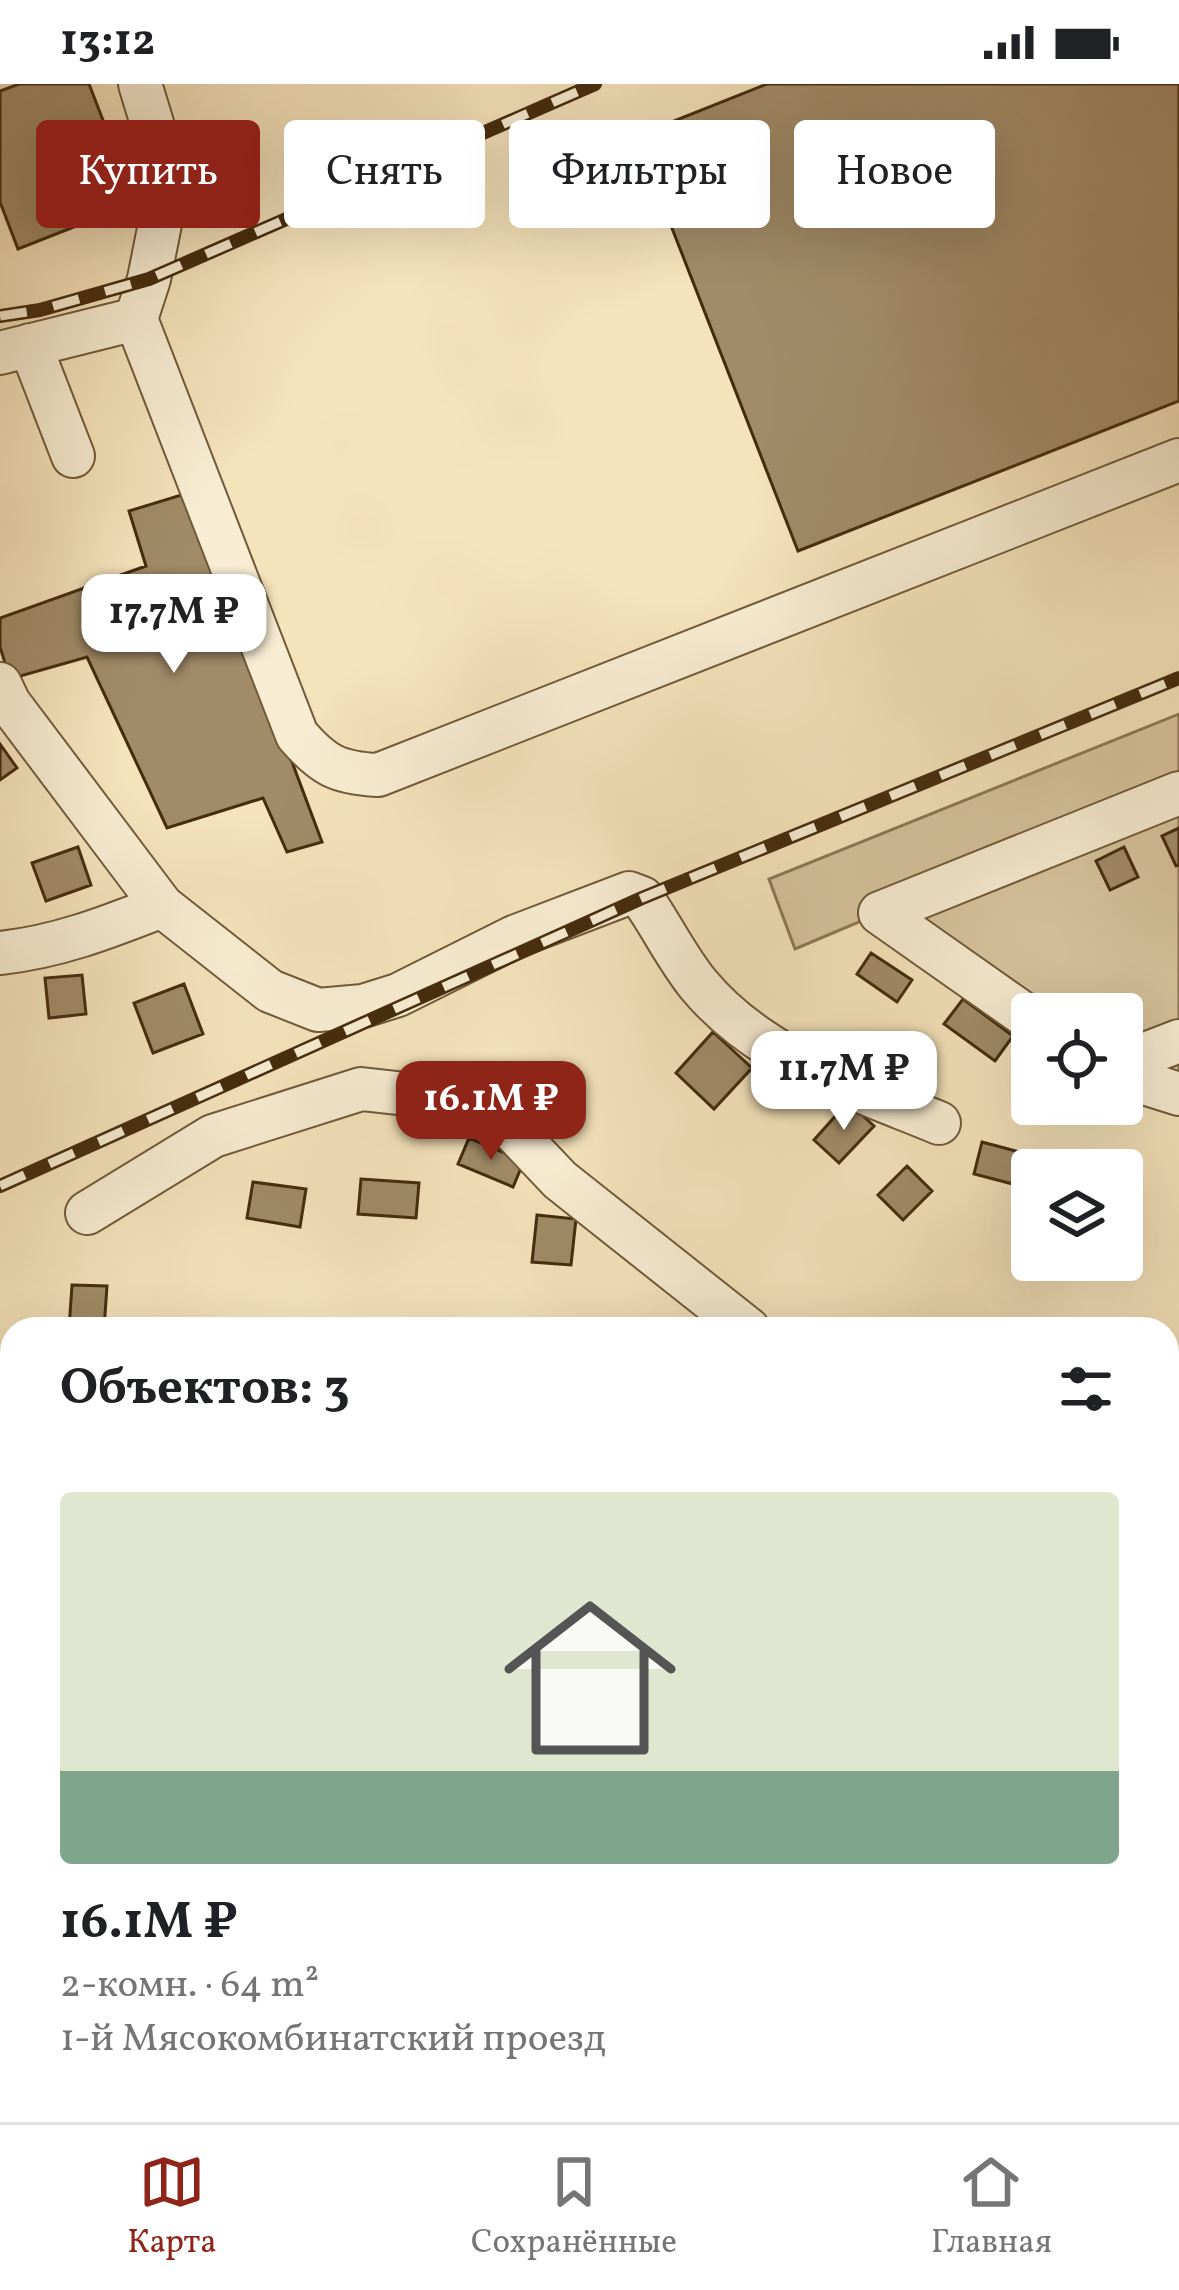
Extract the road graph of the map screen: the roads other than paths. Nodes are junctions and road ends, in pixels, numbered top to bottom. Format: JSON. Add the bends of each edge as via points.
{"nodes":[{"id":1,"x":140,"y":84,"type":"edge"},
{"id":2,"x":136,"y":319,"type":"junction"},
{"id":3,"x":15,"y":349,"type":"edge"},
{"id":4,"x":73,"y":456,"type":"dead end"},
{"id":5,"x":1179,"y":460,"type":"edge"},
{"id":6,"x":0,"y":684,"type":"edge"},
{"id":7,"x":1179,"y":793,"type":"edge"},
{"id":8,"x":162,"y":906,"type":"junction"},
{"id":9,"x":0,"y":953,"type":"edge"},
{"id":10,"x":1011,"y":1005,"type":"edge"},
{"id":11,"x":1179,"y":1041,"type":"edge"},
{"id":12,"x":1143,"y":1055,"type":"edge"},
{"id":13,"x":1143,"y":1083,"type":"edge"},
{"id":14,"x":1179,"y":1094,"type":"edge"},
{"id":15,"x":940,"y":1123,"type":"dead end"},
{"id":16,"x":87,"y":1213,"type":"dead end"},
{"id":17,"x":733,"y":1317,"type":"edge"}],
"edges":[{"from":1,"to":2,"type":"street","via":[[169,179]]},
{"from":2,"to":3,"type":"street"},
{"from":2,"to":5,"type":"street","via":[[297,735],[318,760],[348,774],[378,776]]},
{"from":3,"to":4,"type":"street"},
{"from":6,"to":8,"type":"street"},
{"from":7,"to":10,"type":"street","via":[[880,913]]},
{"from":8,"to":9,"type":"street","via":[[88,935]]},
{"from":8,"to":15,"type":"street","via":[[269,991],[318,1010],[398,995],[628,892],[641,898],[717,1005],[804,1068]]},
{"from":11,"to":12,"type":"street"},
{"from":13,"to":14,"type":"street"},
{"from":16,"to":17,"type":"street","via":[[213,1136],[361,1089],[487,1103],[560,1180]]}]}
